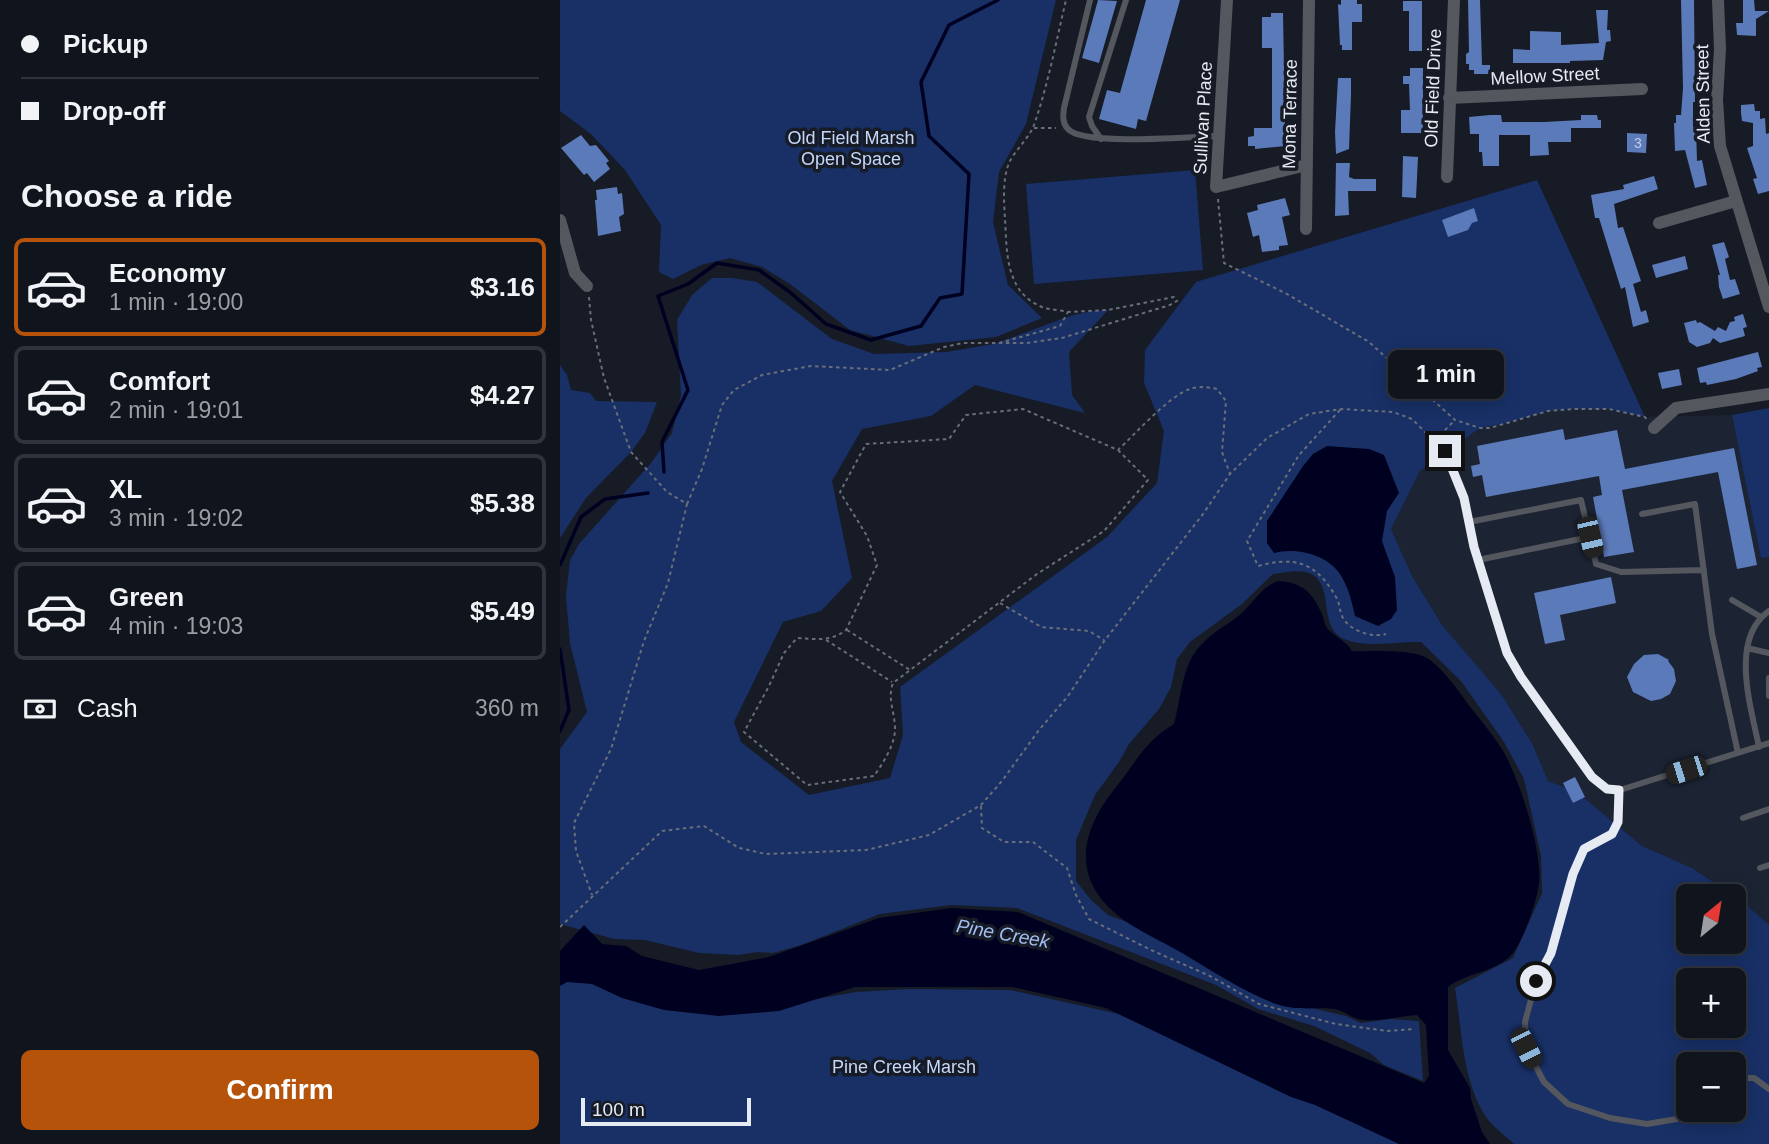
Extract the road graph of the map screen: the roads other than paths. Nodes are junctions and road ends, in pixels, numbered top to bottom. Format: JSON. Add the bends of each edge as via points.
{"nodes":[{"id":1,"x":1090,"y":0,"type":"edge"},
{"id":2,"x":1126,"y":0,"type":"edge"},
{"id":3,"x":1227,"y":0,"type":"edge"},
{"id":4,"x":1309,"y":0,"type":"edge"},
{"id":5,"x":1454,"y":0,"type":"edge"},
{"id":6,"x":1718,"y":0,"type":"edge"},
{"id":7,"x":1642,"y":89,"type":"dead end"},
{"id":8,"x":1450,"y":98,"type":"junction"},
{"id":9,"x":1220,"y":136,"type":"junction"},
{"id":10,"x":1101,"y":139,"type":"junction"},
{"id":11,"x":1307,"y":165,"type":"junction"},
{"id":12,"x":1447,"y":177,"type":"dead end"},
{"id":13,"x":1737,"y":201,"type":"junction"},
{"id":14,"x":560,"y":220,"type":"edge"},
{"id":15,"x":1659,"y":223,"type":"dead end"},
{"id":16,"x":1306,"y":229,"type":"dead end"},
{"id":17,"x":564,"y":249,"type":"edge"},
{"id":18,"x":587,"y":285,"type":"road end"},
{"id":19,"x":1769,"y":307,"type":"edge"},
{"id":20,"x":1769,"y":394,"type":"edge"},
{"id":21,"x":1654,"y":428,"type":"road end"},
{"id":22,"x":1445,"y":451,"type":"road end"},
{"id":23,"x":1642,"y":514,"type":"dead end"},
{"id":24,"x":1469,"y":522,"type":"junction"},
{"id":25,"x":1590,"y":537,"type":"junction"},
{"id":26,"x":1478,"y":560,"type":"junction"},
{"id":27,"x":1704,"y":570,"type":"junction"},
{"id":28,"x":1732,"y":600,"type":"dead end"},
{"id":29,"x":1769,"y":611,"type":"edge"},
{"id":30,"x":1760,"y":617,"type":"junction"},
{"id":31,"x":1747,"y":648,"type":"junction"},
{"id":32,"x":1769,"y":653,"type":"edge"},
{"id":33,"x":1769,"y":678,"type":"edge"},
{"id":34,"x":1769,"y":696,"type":"edge"},
{"id":35,"x":1769,"y":743,"type":"edge"},
{"id":36,"x":1759,"y":747,"type":"junction"},
{"id":37,"x":1738,"y":753,"type":"junction"},
{"id":38,"x":1619,"y":790,"type":"junction"},
{"id":39,"x":1769,"y":809,"type":"edge"},
{"id":40,"x":1743,"y":818,"type":"dead end"},
{"id":41,"x":1769,"y":865,"type":"edge"},
{"id":42,"x":1759,"y":868,"type":"dead end"},
{"id":43,"x":1746,"y":1078,"type":"edge"},
{"id":44,"x":1769,"y":1089,"type":"edge"},
{"id":45,"x":1676,"y":1119,"type":"edge"}],
"edges":[{"from":1,"to":10,"type":"lane","via":[[1063,119],[1075,134]]},
{"from":2,"to":10,"type":"lane","via":[[1089,117]]},
{"from":3,"to":9,"type":"street","name":"Sullivan Place"},
{"from":4,"to":11,"type":"street","name":"Mona Terrace"},
{"from":5,"to":8,"type":"street","name":"Old Field Drive"},
{"from":6,"to":13,"type":"street","name":"Alden Street","via":[[1720,146]]},
{"from":7,"to":8,"type":"street","name":"Mellow Street"},
{"from":8,"to":12,"type":"street","name":"Old Field Drive"},
{"from":9,"to":10,"type":"lane"},
{"from":9,"to":11,"type":"street","name":"Sullivan Place","via":[[1216,187]]},
{"from":11,"to":16,"type":"street","name":"Mona Terrace"},
{"from":13,"to":15,"type":"street"},
{"from":13,"to":19,"type":"street","name":"Alden Street"},
{"from":14,"to":17,"type":"street"},
{"from":17,"to":18,"type":"street","via":[[575,273]]},
{"from":20,"to":21,"type":"street","via":[[1676,408]]},
{"from":22,"to":24,"type":"lane"},
{"from":23,"to":27,"type":"lane","via":[[1695,504]]},
{"from":24,"to":25,"type":"lane","via":[[1581,500]]},
{"from":24,"to":26,"type":"lane"},
{"from":25,"to":26,"type":"lane"},
{"from":25,"to":27,"type":"lane","via":[[1596,564],[1621,572]]},
{"from":26,"to":38,"type":"lane","via":[[1507,653],[1521,677],[1592,777],[1607,789]]},
{"from":27,"to":37,"type":"lane","via":[[1712,634]]},
{"from":28,"to":30,"type":"lane"},
{"from":29,"to":30,"type":"lane"},
{"from":30,"to":31,"type":"lane"},
{"from":31,"to":32,"type":"lane"},
{"from":31,"to":36,"type":"lane","via":[[1745,683]]},
{"from":33,"to":34,"type":"lane"},
{"from":35,"to":36,"type":"lane"},
{"from":36,"to":37,"type":"lane"},
{"from":37,"to":38,"type":"lane"},
{"from":38,"to":45,"type":"lane","via":[[1618,822],[1612,834],[1584,849],[1573,874],[1551,953],[1536,981],[1525,1022],[1526,1048],[1544,1082],[1568,1104],[1647,1124]]},
{"from":39,"to":40,"type":"lane"},
{"from":41,"to":42,"type":"lane"},
{"from":43,"to":44,"type":"lane"}]}
